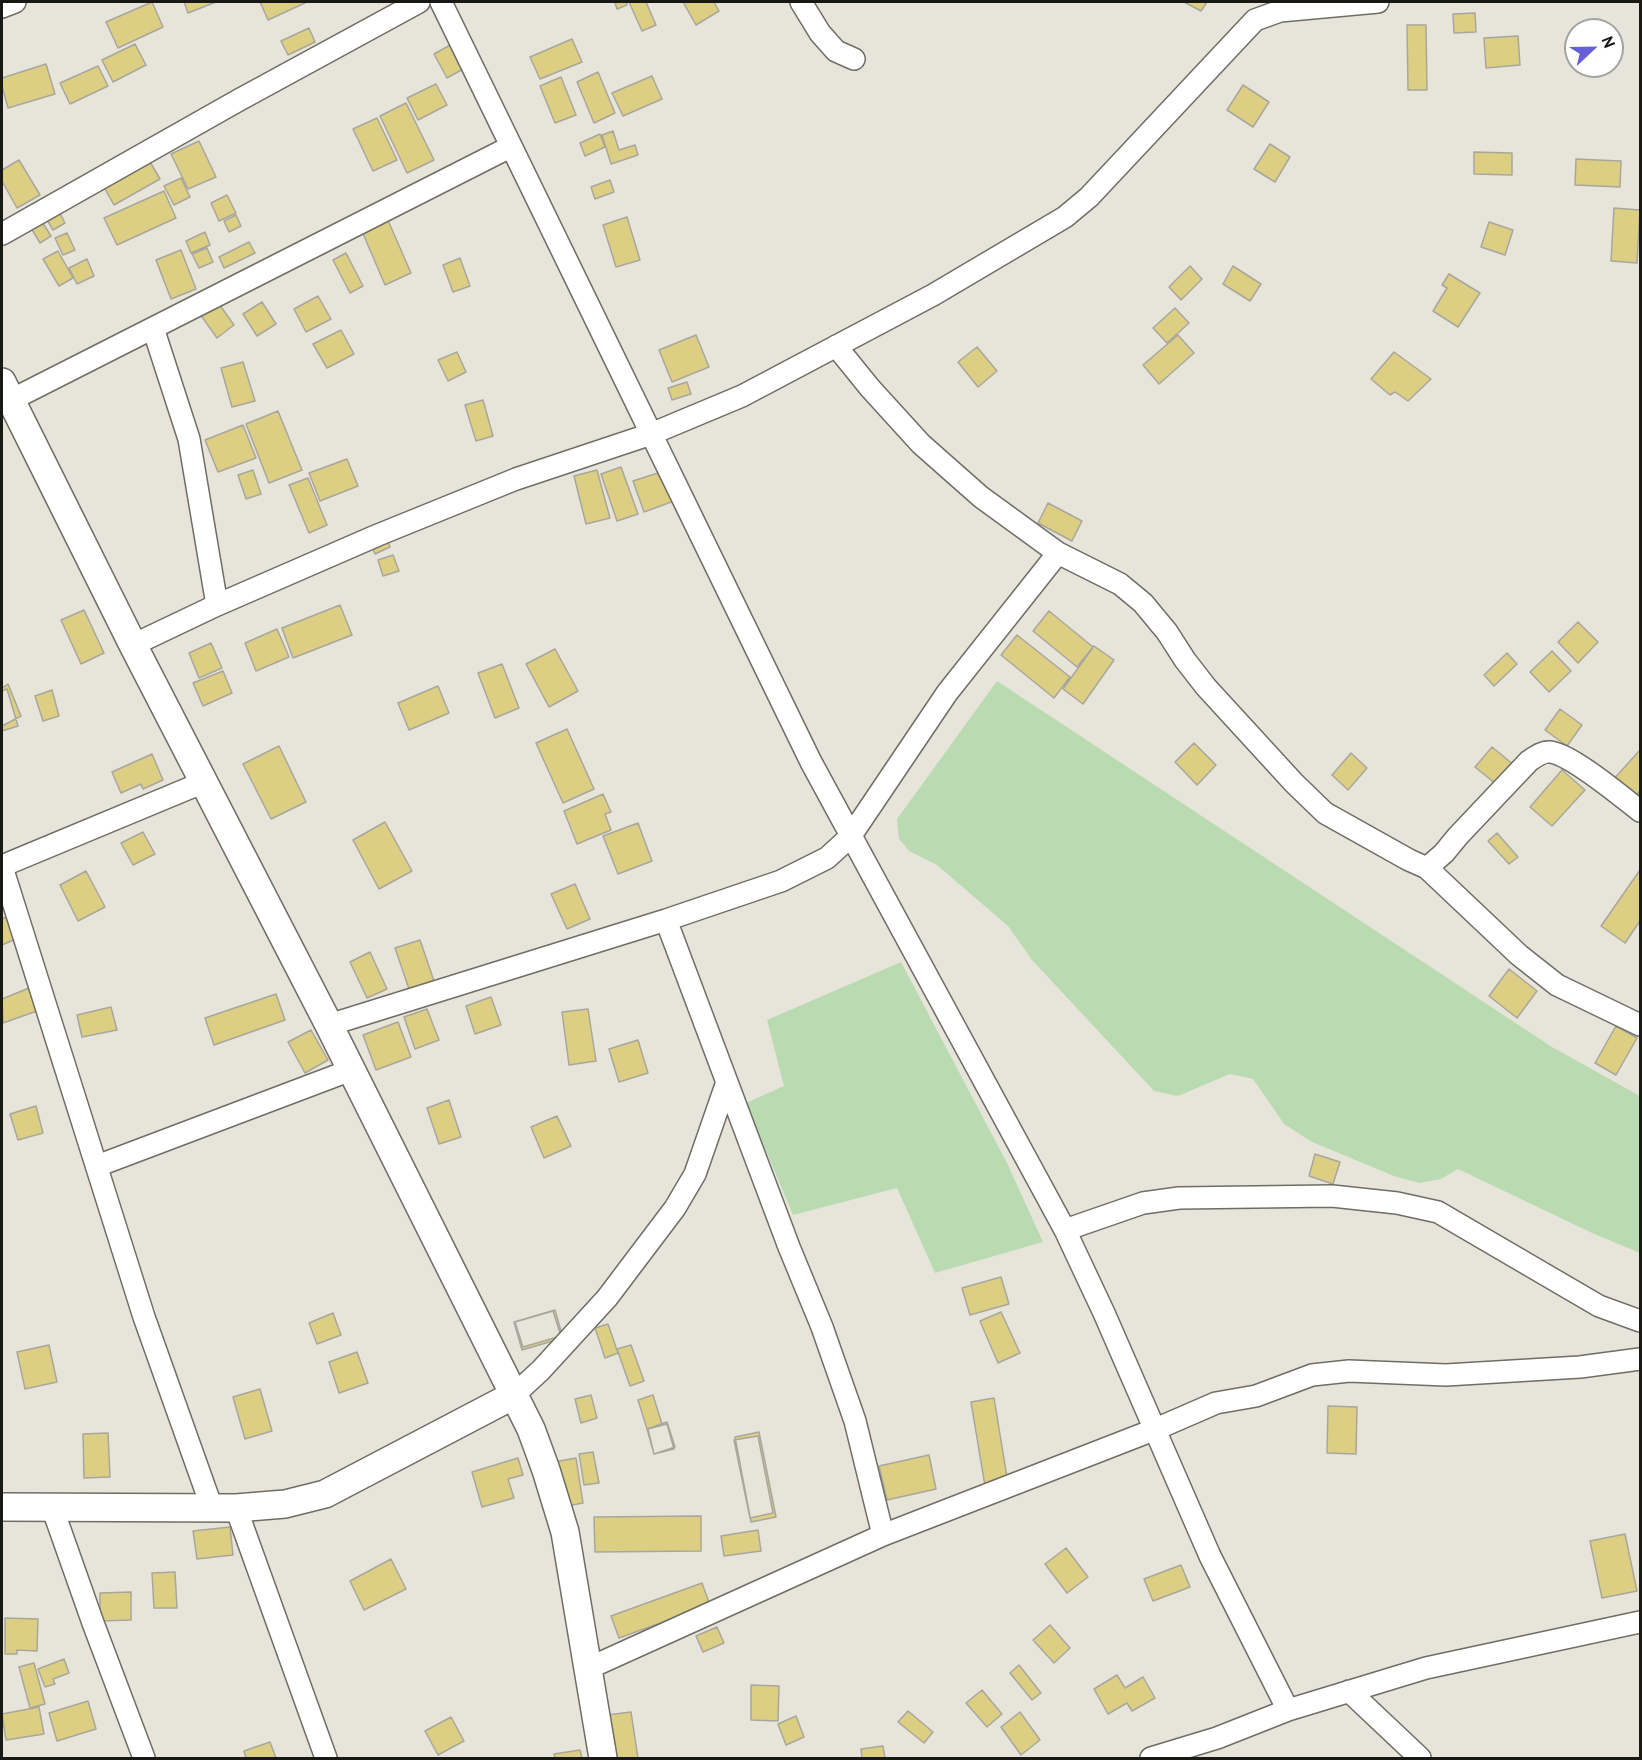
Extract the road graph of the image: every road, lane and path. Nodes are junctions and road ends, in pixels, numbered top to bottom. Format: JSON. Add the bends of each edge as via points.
{"nodes":[{"id":1,"x":15,"y":2,"type":"edge"},
{"id":2,"x":419,"y":2,"type":"edge"},
{"id":3,"x":441,"y":2,"type":"edge"},
{"id":4,"x":801,"y":2,"type":"edge"},
{"id":5,"x":1378,"y":2,"type":"edge"},
{"id":6,"x":2,"y":7,"type":"edge"},
{"id":7,"x":854,"y":58,"type":"dead end"},
{"id":8,"x":510,"y":147,"type":"junction"},
{"id":9,"x":2,"y":234,"type":"edge"},
{"id":10,"x":153,"y":328,"type":"junction"},
{"id":11,"x":836,"y":346,"type":"junction"},
{"id":12,"x":6,"y":391,"type":"edge"},
{"id":13,"x":651,"y":434,"type":"junction"},
{"id":14,"x":1058,"y":553,"type":"junction"},
{"id":15,"x":217,"y":605,"type":"junction"},
{"id":16,"x":133,"y":645,"type":"junction"},
{"id":17,"x":204,"y":782,"type":"junction"},
{"id":18,"x":1641,"y":811,"type":"edge"},
{"id":19,"x":850,"y":837,"type":"junction"},
{"id":20,"x":2,"y":867,"type":"edge"},
{"id":21,"x":1427,"y":868,"type":"junction"},
{"id":22,"x":666,"y":920,"type":"junction"},
{"id":23,"x":329,"y":1025,"type":"junction"},
{"id":24,"x":1641,"y":1025,"type":"edge"},
{"id":25,"x":351,"y":1070,"type":"junction"},
{"id":26,"x":727,"y":1082,"type":"junction"},
{"id":27,"x":97,"y":1166,"type":"junction"},
{"id":28,"x":1065,"y":1230,"type":"junction"},
{"id":29,"x":1641,"y":1321,"type":"edge"},
{"id":30,"x":1641,"y":1359,"type":"edge"},
{"id":31,"x":514,"y":1395,"type":"junction"},
{"id":32,"x":1156,"y":1429,"type":"junction"},
{"id":33,"x":2,"y":1507,"type":"edge"},
{"id":34,"x":52,"y":1508,"type":"junction"},
{"id":35,"x":224,"y":1508,"type":"junction"},
{"id":36,"x":883,"y":1535,"type":"junction"},
{"id":37,"x":1641,"y":1622,"type":"edge"},
{"id":38,"x":589,"y":1668,"type":"junction"},
{"id":39,"x":1349,"y":1691,"type":"junction"},
{"id":40,"x":1288,"y":1710,"type":"junction"},
{"id":41,"x":1216,"y":1748,"type":"edge"},
{"id":42,"x":144,"y":1758,"type":"edge"},
{"id":43,"x":326,"y":1758,"type":"edge"},
{"id":44,"x":603,"y":1758,"type":"edge"},
{"id":45,"x":1151,"y":1758,"type":"edge"},
{"id":46,"x":1420,"y":1758,"type":"edge"}],
"edges":[{"from":1,"to":6,"type":"street"},
{"from":2,"to":9,"type":"street"},
{"from":3,"to":8,"type":"street"},
{"from":4,"to":7,"type":"street","via":[[836,51]]},
{"from":5,"to":11,"type":"street","via":[[1280,11],[1255,20],[1089,197],[1065,217],[933,295]]},
{"from":8,"to":10,"type":"street"},
{"from":8,"to":13,"type":"street"},
{"from":10,"to":12,"type":"street"},
{"from":10,"to":15,"type":"street","via":[[189,440]]},
{"from":11,"to":13,"type":"street","via":[[742,396]]},
{"from":11,"to":14,"type":"street","via":[[921,444],[981,497]]},
{"from":12,"to":16,"type":"street"},
{"from":13,"to":15,"type":"street","via":[[516,479]]},
{"from":13,"to":19,"type":"street"},
{"from":14,"to":19,"type":"street","via":[[947,693]]},
{"from":14,"to":21,"type":"street","via":[[1120,584],[1143,603],[1206,687],[1325,813]]},
{"from":15,"to":16,"type":"street"},
{"from":16,"to":17,"type":"street"},
{"from":17,"to":20,"type":"street"},
{"from":17,"to":23,"type":"street"},
{"from":18,"to":21,"type":"street","via":[[1578,766],[1549,751],[1529,761]]},
{"from":19,"to":22,"type":"street","via":[[827,858],[781,881]]},
{"from":19,"to":28,"type":"street"},
{"from":20,"to":27,"type":"street"},
{"from":21,"to":24,"type":"street","via":[[1519,955],[1557,985]]},
{"from":22,"to":23,"type":"street"},
{"from":22,"to":26,"type":"street"},
{"from":23,"to":25,"type":"street"},
{"from":25,"to":27,"type":"street"},
{"from":25,"to":31,"type":"street"},
{"from":26,"to":31,"type":"street","via":[[695,1174],[675,1208],[608,1298]]},
{"from":26,"to":36,"type":"street","via":[[855,1421]]},
{"from":27,"to":35,"type":"street","via":[[144,1317]]},
{"from":28,"to":29,"type":"street","via":[[1143,1203],[1179,1198],[1332,1196],[1397,1203],[1437,1212],[1599,1306]]},
{"from":28,"to":32,"type":"street"},
{"from":30,"to":32,"type":"street","via":[[1446,1375],[1349,1371],[1312,1376],[1256,1396],[1216,1403]]},
{"from":31,"to":35,"type":"street","via":[[325,1494],[285,1504]]},
{"from":31,"to":38,"type":"street","via":[[531,1429],[565,1532]]},
{"from":32,"to":36,"type":"street"},
{"from":32,"to":40,"type":"street","via":[[1210,1556]]},
{"from":33,"to":34,"type":"street"},
{"from":34,"to":35,"type":"street"},
{"from":34,"to":42,"type":"street"},
{"from":35,"to":43,"type":"street"},
{"from":36,"to":38,"type":"street"},
{"from":37,"to":39,"type":"street","via":[[1426,1668]]},
{"from":38,"to":44,"type":"street"},
{"from":39,"to":40,"type":"street"},
{"from":39,"to":46,"type":"street"},
{"from":40,"to":41,"type":"street"},
{"from":41,"to":45,"type":"street"}]}
